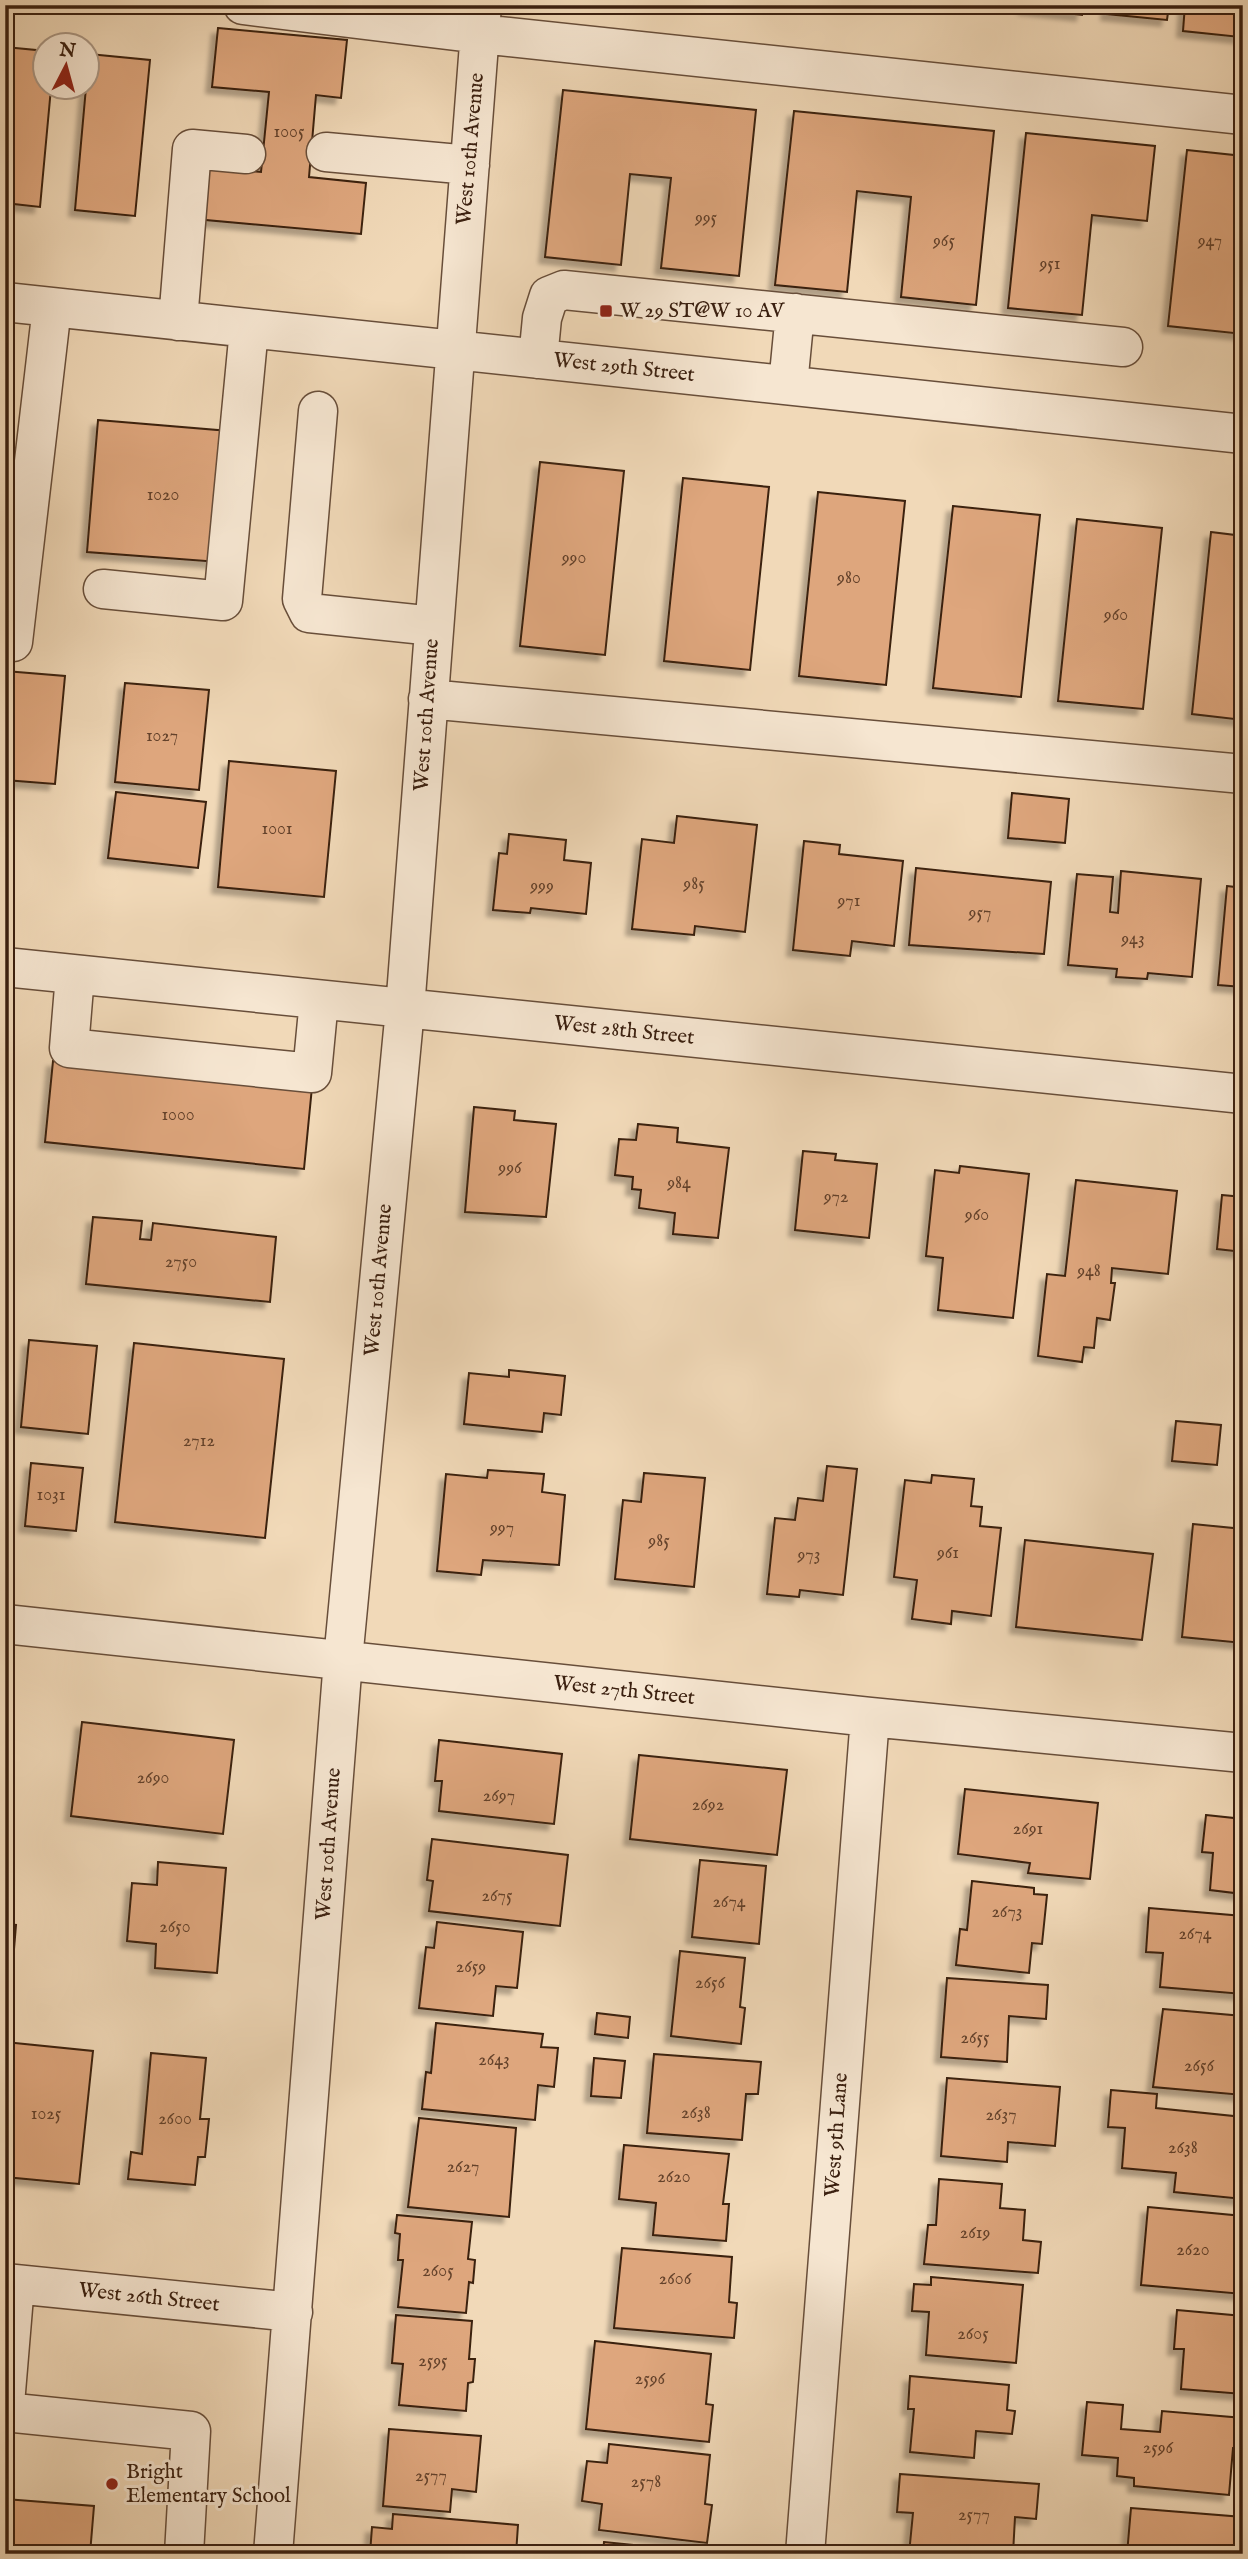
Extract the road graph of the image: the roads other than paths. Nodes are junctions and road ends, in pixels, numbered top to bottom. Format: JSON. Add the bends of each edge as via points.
{"nodes":[{"id":1,"x":243,"y":5,"type":"edge"},
{"id":2,"x":481,"y":20,"type":"edge"},
{"id":3,"x":1243,"y":115,"type":"edge"},
{"id":4,"x":326,"y":152,"type":"dead end"},
{"id":5,"x":246,"y":154,"type":"dead end"},
{"id":6,"x":470,"y":165,"type":"junction"},
{"id":7,"x":5,"y":302,"type":"edge"},
{"id":8,"x":52,"y":307,"type":"junction"},
{"id":9,"x":794,"y":313,"type":"junction"},
{"id":10,"x":178,"y":321,"type":"junction"},
{"id":11,"x":249,"y":329,"type":"junction"},
{"id":12,"x":1123,"y":346,"type":"dead end"},
{"id":13,"x":454,"y":350,"type":"junction"},
{"id":14,"x":538,"y":359,"type":"junction"},
{"id":15,"x":788,"y":385,"type":"junction"},
{"id":16,"x":317,"y":411,"type":"dead end"},
{"id":17,"x":1243,"y":434,"type":"edge"},
{"id":18,"x":103,"y":589,"type":"dead end"},
{"id":19,"x":434,"y":626,"type":"junction"},
{"id":20,"x":13,"y":642,"type":"dead end"},
{"id":21,"x":428,"y":699,"type":"junction"},
{"id":22,"x":1243,"y":774,"type":"edge"},
{"id":23,"x":5,"y":967,"type":"edge"},
{"id":24,"x":75,"y":975,"type":"junction"},
{"id":25,"x":319,"y":1000,"type":"junction"},
{"id":26,"x":405,"y":1009,"type":"junction"},
{"id":27,"x":1243,"y":1094,"type":"edge"},
{"id":28,"x":5,"y":1624,"type":"edge"},
{"id":29,"x":343,"y":1660,"type":"junction"},
{"id":30,"x":870,"y":1717,"type":"junction"},
{"id":31,"x":1243,"y":1753,"type":"edge"},
{"id":32,"x":10,"y":2284,"type":"edge"},
{"id":33,"x":293,"y":2312,"type":"junction"},
{"id":34,"x":5,"y":2404,"type":"edge"},
{"id":35,"x":5,"y":2412,"type":"edge"},
{"id":36,"x":184,"y":2554,"type":"edge"},
{"id":37,"x":273,"y":2554,"type":"edge"},
{"id":38,"x":805,"y":2554,"type":"edge"}],
"edges":[{"from":1,"to":2,"type":"street"},
{"from":2,"to":3,"type":"street"},
{"from":2,"to":6,"type":"street","name":"West 10th Avenue"},
{"from":4,"to":6,"type":"street"},
{"from":5,"to":10,"type":"street","via":[[192,149]]},
{"from":6,"to":13,"type":"street","name":"West 10th Avenue"},
{"from":7,"to":8,"type":"street","name":"West 29th Street"},
{"from":8,"to":10,"type":"street","name":"West 29th Street"},
{"from":8,"to":20,"type":"street"},
{"from":9,"to":12,"type":"street"},
{"from":9,"to":14,"type":"street","via":[[564,290],[549,296]]},
{"from":9,"to":15,"type":"street"},
{"from":10,"to":11,"type":"street","name":"West 29th Street"},
{"from":11,"to":13,"type":"street","name":"West 29th Street"},
{"from":11,"to":18,"type":"street","via":[[223,601]]},
{"from":13,"to":14,"type":"street","name":"West 29th Street"},
{"from":13,"to":19,"type":"street","name":"West 10th Avenue"},
{"from":14,"to":15,"type":"street","name":"West 29th Street"},
{"from":15,"to":17,"type":"street","name":"West 29th Street"},
{"from":16,"to":19,"type":"street","via":[[302,599],[309,613]]},
{"from":19,"to":21,"type":"street","name":"West 10th Avenue"},
{"from":21,"to":22,"type":"street"},
{"from":21,"to":26,"type":"street","name":"West 10th Avenue"},
{"from":23,"to":24,"type":"street","name":"West 28th Street"},
{"from":24,"to":25,"type":"street","name":"West 28th Street"},
{"from":24,"to":25,"type":"street","via":[[69,1048],[312,1073]]},
{"from":25,"to":26,"type":"street","name":"West 28th Street"},
{"from":26,"to":27,"type":"street","name":"West 28th Street"},
{"from":26,"to":29,"type":"street","name":"West 10th Avenue"},
{"from":28,"to":29,"type":"street","name":"West 27th Street"},
{"from":29,"to":30,"type":"street","name":"West 27th Street"},
{"from":29,"to":33,"type":"street","name":"West 10th Avenue"},
{"from":30,"to":31,"type":"street","name":"West 27th Street"},
{"from":30,"to":38,"type":"street","name":"West 9th Lane"},
{"from":32,"to":33,"type":"street","name":"West 26th Street"},
{"from":32,"to":34,"type":"street"},
{"from":33,"to":37,"type":"street","name":"West 10th Avenue"},
{"from":35,"to":36,"type":"street","via":[[191,2431]]}]}
